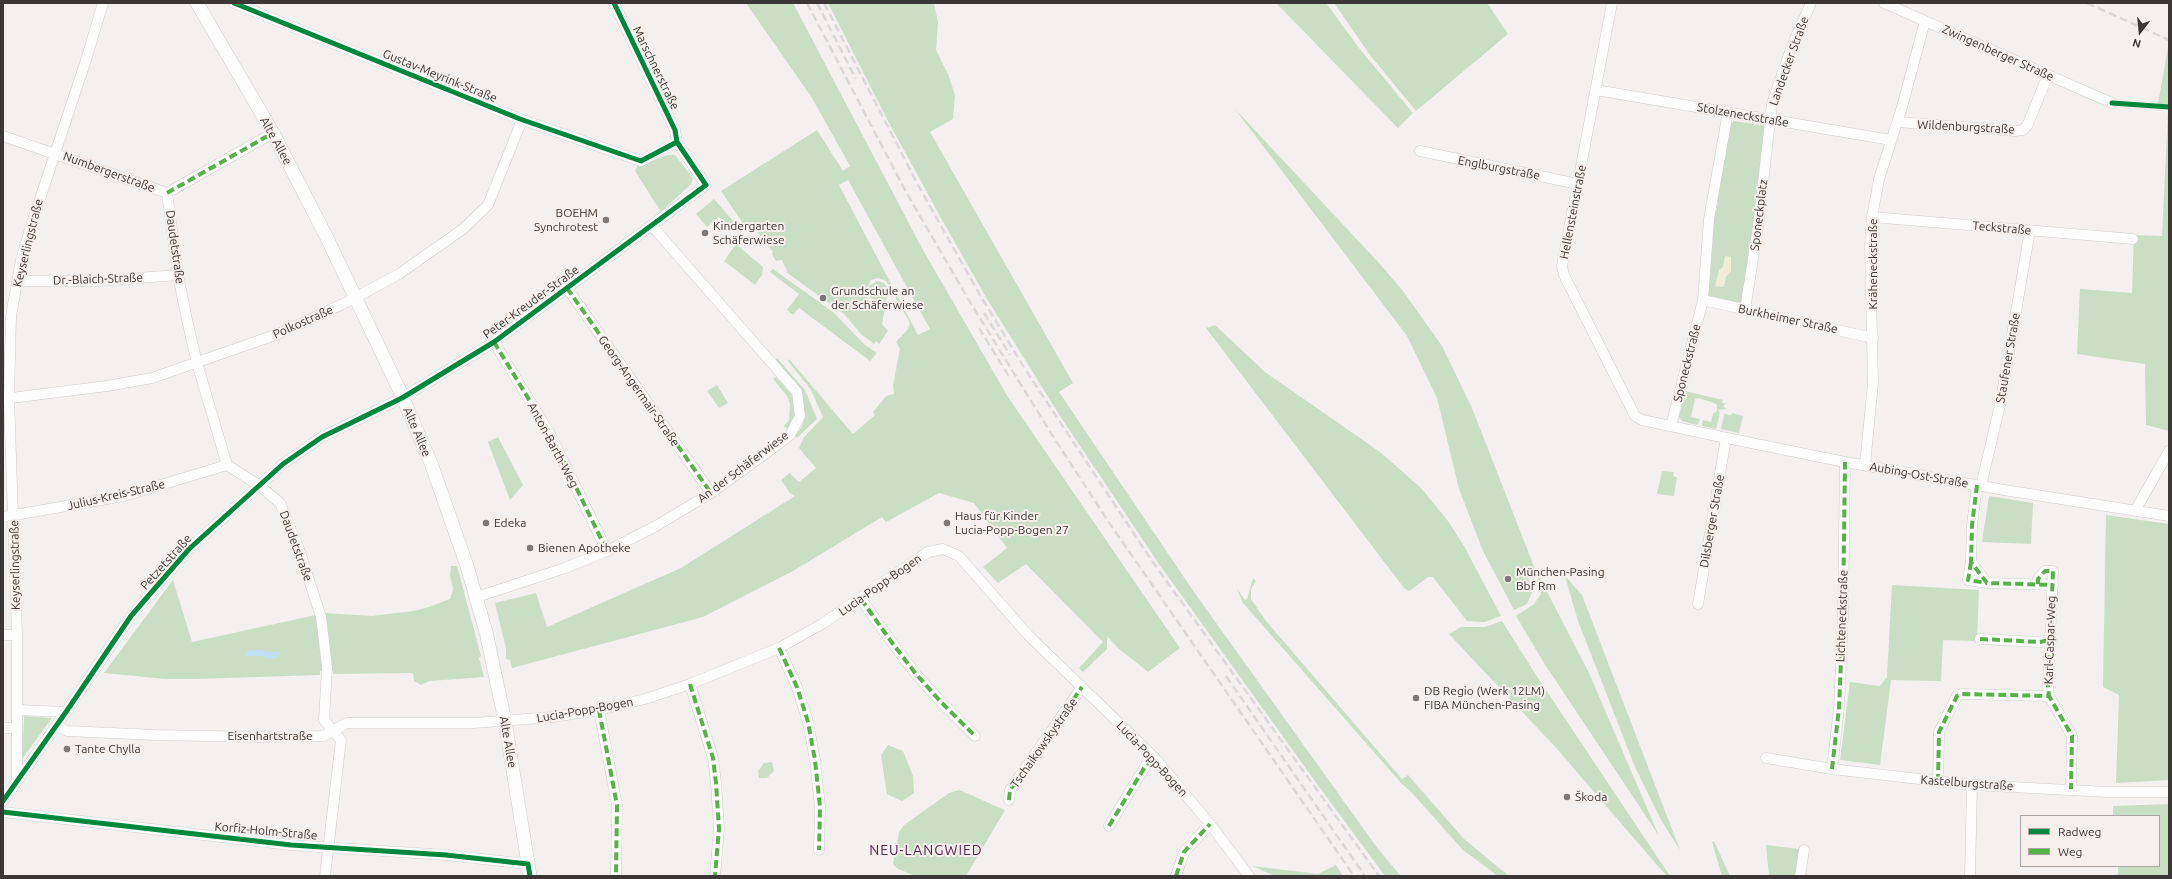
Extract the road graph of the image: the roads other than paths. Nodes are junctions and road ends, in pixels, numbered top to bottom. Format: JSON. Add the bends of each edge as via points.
{"nodes":[{"id":1,"x":103,"y":3,"type":"edge"},
{"id":2,"x":197,"y":3,"type":"edge"},
{"id":3,"x":234,"y":3,"type":"edge"},
{"id":4,"x":614,"y":3,"type":"edge"},
{"id":5,"x":1612,"y":3,"type":"edge"},
{"id":6,"x":1811,"y":3,"type":"edge"},
{"id":7,"x":1884,"y":3,"type":"edge"},
{"id":8,"x":1925,"y":21,"type":"junction"},
{"id":9,"x":2048,"y":75,"type":"junction"},
{"id":10,"x":1596,"y":90,"type":"junction"},
{"id":11,"x":2112,"y":103,"type":"dead end"},
{"id":12,"x":1728,"y":112,"type":"junction"},
{"id":13,"x":522,"y":120,"type":"junction"},
{"id":14,"x":1770,"y":120,"type":"junction"},
{"id":15,"x":1898,"y":122,"type":"junction"},
{"id":16,"x":273,"y":133,"type":"junction"},
{"id":17,"x":3,"y":136,"type":"edge"},
{"id":18,"x":1891,"y":140,"type":"junction"},
{"id":19,"x":677,"y":142,"type":"junction"},
{"id":20,"x":1420,"y":151,"type":"dead end"},
{"id":21,"x":55,"y":153,"type":"junction"},
{"id":22,"x":1578,"y":184,"type":"junction"},
{"id":23,"x":167,"y":193,"type":"junction"},
{"id":24,"x":667,"y":214,"type":"joint"},
{"id":25,"x":1872,"y":217,"type":"junction"},
{"id":26,"x":652,"y":226,"type":"junction"},
{"id":27,"x":2030,"y":230,"type":"junction"},
{"id":28,"x":2133,"y":239,"type":"dead end"},
{"id":29,"x":178,"y":275,"type":"junction"},
{"id":30,"x":18,"y":281,"type":"junction"},
{"id":31,"x":567,"y":288,"type":"junction"},
{"id":32,"x":355,"y":297,"type":"junction"},
{"id":33,"x":1703,"y":300,"type":"junction"},
{"id":34,"x":1745,"y":310,"type":"junction"},
{"id":35,"x":1873,"y":338,"type":"junction"},
{"id":36,"x":494,"y":342,"type":"junction"},
{"id":37,"x":197,"y":363,"type":"junction"},
{"id":38,"x":6,"y":398,"type":"edge"},
{"id":39,"x":402,"y":398,"type":"junction"},
{"id":40,"x":1671,"y":426,"type":"junction"},
{"id":41,"x":1726,"y":438,"type":"junction"},
{"id":42,"x":2169,"y":451,"type":"edge"},
{"id":43,"x":1845,"y":462,"type":"junction"},
{"id":44,"x":227,"y":465,"type":"junction"},
{"id":45,"x":1865,"y":466,"type":"junction"},
{"id":46,"x":1979,"y":485,"type":"junction"},
{"id":47,"x":260,"y":486,"type":"junction"},
{"id":48,"x":711,"y":493,"type":"junction"},
{"id":49,"x":2135,"y":511,"type":"junction"},
{"id":50,"x":14,"y":516,"type":"junction"},
{"id":51,"x":2169,"y":516,"type":"edge"},
{"id":52,"x":3,"y":517,"type":"edge"},
{"id":53,"x":607,"y":551,"type":"junction"},
{"id":54,"x":2052,"y":584,"type":"joint"},
{"id":55,"x":477,"y":597,"type":"junction"},
{"id":56,"x":861,"y":598,"type":"junction"},
{"id":57,"x":1698,"y":604,"type":"dead end"},
{"id":58,"x":3,"y":635,"type":"edge"},
{"id":59,"x":17,"y":635,"type":"junction"},
{"id":60,"x":1980,"y":639,"type":"dead end"},
{"id":61,"x":2050,"y":640,"type":"junction"},
{"id":62,"x":779,"y":648,"type":"junction"},
{"id":63,"x":690,"y":684,"type":"junction"},
{"id":64,"x":1082,"y":687,"type":"junction"},
{"id":65,"x":2049,"y":696,"type":"junction"},
{"id":66,"x":18,"y":710,"type":"junction"},
{"id":67,"x":598,"y":710,"type":"junction"},
{"id":68,"x":66,"y":712,"type":"junction"},
{"id":69,"x":505,"y":721,"type":"junction"},
{"id":70,"x":56,"y":726,"type":"junction"},
{"id":71,"x":3,"y":728,"type":"edge"},
{"id":72,"x":17,"y":728,"type":"junction"},
{"id":73,"x":334,"y":730,"type":"junction"},
{"id":74,"x":975,"y":736,"type":"dead end"},
{"id":75,"x":1154,"y":757,"type":"junction"},
{"id":76,"x":1766,"y":758,"type":"dead end"},
{"id":77,"x":1832,"y":769,"type":"junction"},
{"id":78,"x":17,"y":780,"type":"junction"},
{"id":79,"x":1938,"y":782,"type":"junction"},
{"id":80,"x":1972,"y":785,"type":"junction"},
{"id":81,"x":2071,"y":789,"type":"junction"},
{"id":82,"x":2169,"y":792,"type":"edge"},
{"id":83,"x":1009,"y":800,"type":"dead end"},
{"id":84,"x":3,"y":801,"type":"edge"},
{"id":85,"x":3,"y":812,"type":"edge"},
{"id":86,"x":1210,"y":824,"type":"junction"},
{"id":87,"x":1109,"y":826,"type":"dead end"},
{"id":88,"x":328,"y":846,"type":"junction"},
{"id":89,"x":819,"y":850,"type":"dead end"},
{"id":90,"x":1804,"y":850,"type":"dead end"},
{"id":91,"x":529,"y":870,"type":"edge"},
{"id":92,"x":325,"y":876,"type":"edge"},
{"id":93,"x":616,"y":876,"type":"edge"},
{"id":94,"x":715,"y":876,"type":"edge"},
{"id":95,"x":1176,"y":876,"type":"edge"},
{"id":96,"x":1250,"y":876,"type":"edge"},
{"id":97,"x":1800,"y":876,"type":"edge"},
{"id":98,"x":1970,"y":876,"type":"edge"}],
"edges":[{"from":1,"to":21,"type":"street","name":"Keyserlingstraße"},
{"from":2,"to":16,"type":"street","name":"Alte Allee"},
{"from":3,"to":13,"type":"street","name":"Gustav-Meyrink-Straße"},
{"from":4,"to":19,"type":"street","name":"Marschnerstraße","via":[[675,130]]},
{"from":5,"to":10,"type":"street","name":"Hellensteinstraße"},
{"from":6,"to":14,"type":"street","name":"Landecker Straße","via":[[1791,48],[1772,104]]},
{"from":7,"to":8,"type":"street","name":"Zwingenberger Straße"},
{"from":8,"to":9,"type":"street","name":"Zwingenberger Straße"},
{"from":8,"to":15,"type":"street","name":"Kräheneckstraße"},
{"from":9,"to":11,"type":"street","name":"Zwingenberger Straße"},
{"from":9,"to":15,"type":"street","name":"Wildenburgstraße","via":[[2023,130]]},
{"from":10,"to":12,"type":"street","name":"Stolzeneckstraße"},
{"from":10,"to":22,"type":"street","name":"Hellensteinstraße"},
{"from":12,"to":14,"type":"street","name":"Stolzeneckstraße"},
{"from":12,"to":33,"type":"street","via":[[1709,219]]},
{"from":13,"to":19,"type":"street","name":"Gustav-Meyrink-Straße","via":[[641,161]]},
{"from":13,"to":32,"type":"street","name":"Polkostraße","via":[[488,205],[438,248],[399,274]]},
{"from":14,"to":18,"type":"street","name":"Stolzeneckstraße"},
{"from":14,"to":34,"type":"street","name":"Sponeckplatz"},
{"from":15,"to":18,"type":"street","name":"Kräheneckstraße"},
{"from":16,"to":23,"type":"street","name":"Numbergerstraße"},
{"from":16,"to":32,"type":"street","name":"Alte Allee"},
{"from":17,"to":21,"type":"street","name":"Numbergerstraße"},
{"from":18,"to":25,"type":"street","name":"Kräheneckstraße","via":[[1879,179]]},
{"from":19,"to":24,"type":"street","name":"Marschnerstraße","via":[[706,185]]},
{"from":20,"to":22,"type":"street","name":"Englburgstraße"},
{"from":21,"to":23,"type":"street","name":"Numbergerstraße"},
{"from":21,"to":30,"type":"street","name":"Keyserlingstraße","via":[[30,229]]},
{"from":22,"to":40,"type":"street","name":"Hellensteinstraße","via":[[1562,266],[1564,275],[1635,416]]},
{"from":23,"to":29,"type":"street","name":"Daudetstraße"},
{"from":24,"to":26,"type":"street","name":"Peter-Kreuder-Straße"},
{"from":25,"to":27,"type":"street","name":"Teckstraße"},
{"from":25,"to":35,"type":"street","name":"Kräheneckstraße","via":[[1870,246]]},
{"from":26,"to":31,"type":"street","name":"Peter-Kreuder-Straße"},
{"from":26,"to":48,"type":"street","name":"An der Schäferwiese","via":[[797,392],[800,416],[790,435]]},
{"from":27,"to":28,"type":"street","name":"Teckstraße"},
{"from":27,"to":46,"type":"street","name":"Staufener Straße","via":[[2000,405]]},
{"from":29,"to":30,"type":"street","name":"Dr.-Blaich-Straße","via":[[97,281]]},
{"from":29,"to":37,"type":"street","name":"Daudetstraße"},
{"from":30,"to":38,"type":"street","name":"Keyserlingstraße","via":[[11,323]]},
{"from":31,"to":36,"type":"street","name":"Peter-Kreuder-Straße"},
{"from":31,"to":48,"type":"street","name":"Georg-Angermair-Straße"},
{"from":32,"to":37,"type":"street","name":"Polkostraße","via":[[278,334]]},
{"from":32,"to":39,"type":"street","name":"Alte Allee"},
{"from":33,"to":34,"type":"street","name":"Burkheimer Straße"},
{"from":33,"to":40,"type":"street","name":"Sponeckstraße"},
{"from":34,"to":35,"type":"street","name":"Burkheimer Straße"},
{"from":35,"to":45,"type":"street","name":"Kräheneckstraße","via":[[1871,417]]},
{"from":36,"to":39,"type":"street","name":"Peter-Kreuder-Straße"},
{"from":36,"to":53,"type":"street","name":"Anton-Barth-Weg","via":[[550,435]]},
{"from":37,"to":38,"type":"street","name":"Polkostraße","via":[[152,378]]},
{"from":37,"to":44,"type":"street","name":"Daudetstraße"},
{"from":38,"to":50,"type":"street","name":"Keyserlingstraße"},
{"from":39,"to":47,"type":"street","name":"Petzetstraße","via":[[322,437],[283,464]]},
{"from":39,"to":55,"type":"street","name":"Alte Allee","via":[[431,464]]},
{"from":40,"to":41,"type":"street","name":"Aubing-Ost-Straße"},
{"from":41,"to":43,"type":"street","name":"Aubing-Ost-Straße"},
{"from":41,"to":57,"type":"street","name":"Dilsberger Straße"},
{"from":42,"to":49,"type":"street"},
{"from":43,"to":45,"type":"street","name":"Aubing-Ost-Straße"},
{"from":43,"to":77,"type":"street","name":"Lichteneckstraße","via":[[1843,615],[1839,708]]},
{"from":44,"to":47,"type":"street","name":"Daudetstraße"},
{"from":44,"to":50,"type":"street","name":"Julius-Kreis-Straße","via":[[124,496]]},
{"from":45,"to":46,"type":"street","name":"Aubing-Ost-Straße"},
{"from":46,"to":49,"type":"street","name":"Aubing-Ost-Straße"},
{"from":46,"to":54,"type":"street","name":"Staufener Straße","via":[[1972,525],[1970,562],[1987,583]]},
{"from":47,"to":68,"type":"street","name":"Petzetstraße","via":[[189,549],[131,616]]},
{"from":47,"to":73,"type":"street","name":"Daudetstraße","via":[[280,503],[299,549],[321,617],[327,667],[324,720]]},
{"from":48,"to":53,"type":"street","name":"An der Schäferwiese","via":[[656,526]]},
{"from":49,"to":51,"type":"street","name":"Aubing-Ost-Straße"},
{"from":50,"to":52,"type":"street","name":"Julius-Kreis-Straße"},
{"from":50,"to":59,"type":"street","name":"Keyserlingstraße"},
{"from":53,"to":55,"type":"street","name":"An der Schäferwiese"},
{"from":54,"to":61,"type":"street","name":"Karl-Caspar-Weg"},
{"from":55,"to":69,"type":"street","name":"Alte Allee"},
{"from":56,"to":62,"type":"street","name":"Lucia-Popp-Bogen"},
{"from":56,"to":64,"type":"street","name":"Lucia-Popp-Bogen","via":[[928,552],[943,549],[959,556],[1028,635]]},
{"from":56,"to":74,"type":"street","via":[[916,674]]},
{"from":58,"to":59,"type":"street"},
{"from":59,"to":66,"type":"street","name":"Keyserlingstraße"},
{"from":60,"to":61,"type":"street","via":[[2040,642]]},
{"from":61,"to":65,"type":"street","name":"Karl-Caspar-Weg"},
{"from":62,"to":63,"type":"street","name":"Lucia-Popp-Bogen"},
{"from":62,"to":89,"type":"street","via":[[797,685],[808,722],[820,807]]},
{"from":63,"to":67,"type":"street","name":"Lucia-Popp-Bogen","via":[[645,699]]},
{"from":63,"to":94,"type":"street","via":[[713,758],[719,829]]},
{"from":64,"to":75,"type":"street","name":"Lucia-Popp-Bogen"},
{"from":64,"to":83,"type":"street","name":"Tschaikowskystraße","via":[[1010,790]]},
{"from":65,"to":79,"type":"street","via":[[1956,696],[1939,732]]},
{"from":65,"to":81,"type":"street","via":[[2072,736]]},
{"from":66,"to":68,"type":"street"},
{"from":66,"to":72,"type":"street","name":"Keyserlingstraße"},
{"from":67,"to":69,"type":"street","name":"Lucia-Popp-Bogen"},
{"from":67,"to":93,"type":"street","via":[[617,805]]},
{"from":68,"to":70,"type":"street","name":"Petzetstraße"},
{"from":69,"to":73,"type":"street","name":"Eisenhartstraße","via":[[347,723]]},
{"from":69,"to":91,"type":"street","name":"Alte Allee"},
{"from":70,"to":73,"type":"street","name":"Eisenhartstraße","via":[[67,731],[259,737],[323,736]]},
{"from":70,"to":78,"type":"street","name":"Petzetstraße"},
{"from":71,"to":72,"type":"street"},
{"from":72,"to":78,"type":"street","name":"Keyserlingstraße"},
{"from":73,"to":88,"type":"street","name":"Daudetstraße","via":[[341,740]]},
{"from":75,"to":86,"type":"street","name":"Lucia-Popp-Bogen"},
{"from":75,"to":87,"type":"street","via":[[1146,765]]},
{"from":76,"to":77,"type":"street","name":"Kastelburgstraße"},
{"from":77,"to":79,"type":"street","name":"Kastelburgstraße"},
{"from":78,"to":84,"type":"street","name":"Petzetstraße"},
{"from":79,"to":80,"type":"street","name":"Kastelburgstraße"},
{"from":80,"to":81,"type":"street","name":"Kastelburgstraße"},
{"from":80,"to":98,"type":"street"},
{"from":81,"to":82,"type":"street","name":"Kastelburgstraße"},
{"from":85,"to":88,"type":"street","name":"Korfiz-Holm-Straße","via":[[234,839]]},
{"from":86,"to":95,"type":"street","via":[[1184,852]]},
{"from":86,"to":96,"type":"street","name":"Lucia-Popp-Bogen"},
{"from":88,"to":91,"type":"street","name":"Korfiz-Holm-Straße"},
{"from":88,"to":92,"type":"street","name":"Daudetstraße"},
{"from":90,"to":97,"type":"street"}]}
